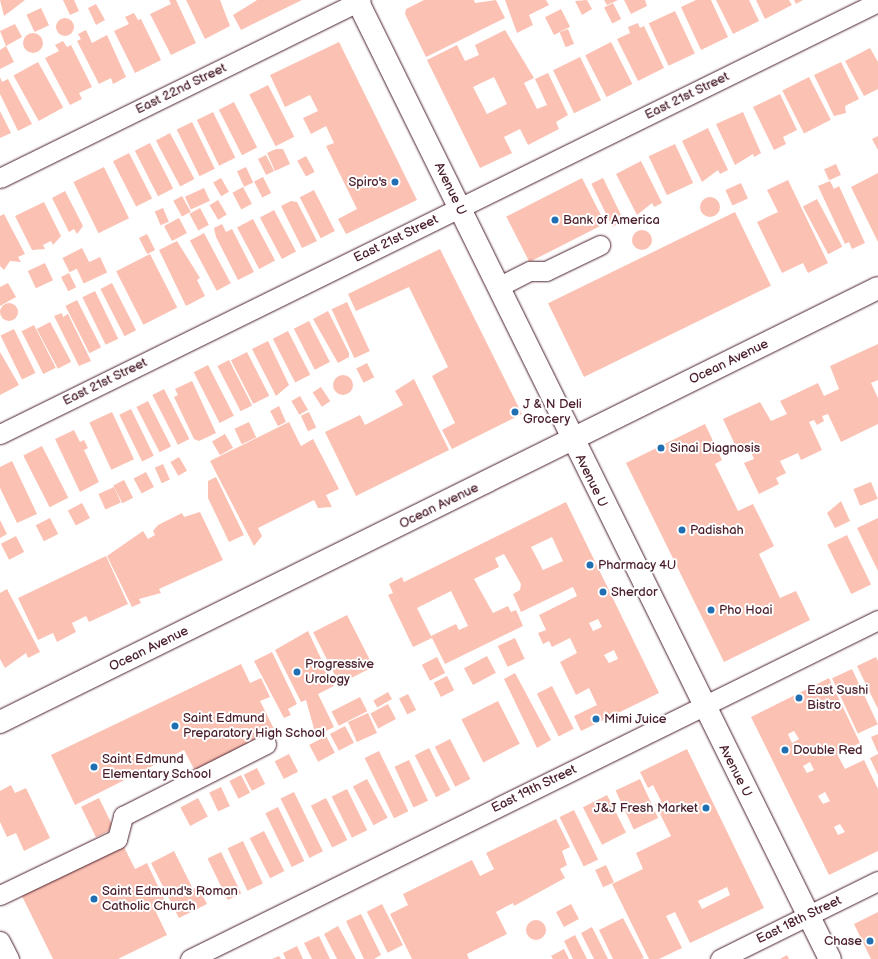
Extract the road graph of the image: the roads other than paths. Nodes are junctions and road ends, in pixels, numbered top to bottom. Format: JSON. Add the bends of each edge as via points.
{"nodes":[{"id":1,"x":359,"y":1,"type":"edge"},
{"id":2,"x":878,"y":2,"type":"edge"},
{"id":3,"x":0,"y":178,"type":"edge"},
{"id":4,"x":460,"y":208,"type":"junction"},
{"id":5,"x":600,"y":245,"type":"dead end"},
{"id":6,"x":498,"y":287,"type":"junction"},
{"id":7,"x":878,"y":288,"type":"edge"},
{"id":8,"x":0,"y":434,"type":"edge"},
{"id":9,"x":572,"y":440,"type":"junction"},
{"id":10,"x":878,"y":620,"type":"edge"},
{"id":11,"x":702,"y":706,"type":"junction"},
{"id":12,"x":0,"y":722,"type":"edge"},
{"id":13,"x":266,"y":744,"type":"dead end"},
{"id":14,"x":878,"y":881,"type":"edge"},
{"id":15,"x":0,"y":895,"type":"edge"},
{"id":16,"x":808,"y":916,"type":"junction"},
{"id":17,"x":0,"y":941,"type":"edge"},
{"id":18,"x":9,"y":959,"type":"edge"},
{"id":19,"x":190,"y":959,"type":"edge"},
{"id":20,"x":720,"y":959,"type":"edge"},
{"id":21,"x":830,"y":959,"type":"edge"}],
"edges":[{"from":1,"to":3,"type":"street","name":"East 22nd Street"},
{"from":1,"to":4,"type":"main road","name":"Avenue U"},
{"from":2,"to":4,"type":"street","name":"East 21st Street"},
{"from":4,"to":6,"type":"main road","name":"Avenue U"},
{"from":4,"to":8,"type":"street","name":"East 21st Street"},
{"from":5,"to":6,"type":"street","via":[[546,271],[530,271]]},
{"from":6,"to":9,"type":"main road","name":"Avenue U"},
{"from":7,"to":9,"type":"main road","name":"Ocean Avenue"},
{"from":9,"to":11,"type":"main road","name":"Avenue U"},
{"from":9,"to":12,"type":"main road","name":"Ocean Avenue"},
{"from":10,"to":11,"type":"street","name":"East 19th Street"},
{"from":11,"to":16,"type":"main road","name":"Avenue U"},
{"from":11,"to":19,"type":"street","name":"East 19th Street"},
{"from":13,"to":15,"type":"street","via":[[123,816],[117,839]]},
{"from":14,"to":16,"type":"street","name":"East 18th Street"},
{"from":16,"to":20,"type":"street","name":"East 18th Street"},
{"from":16,"to":21,"type":"main road","name":"Avenue U"},
{"from":17,"to":18,"type":"street"}]}
